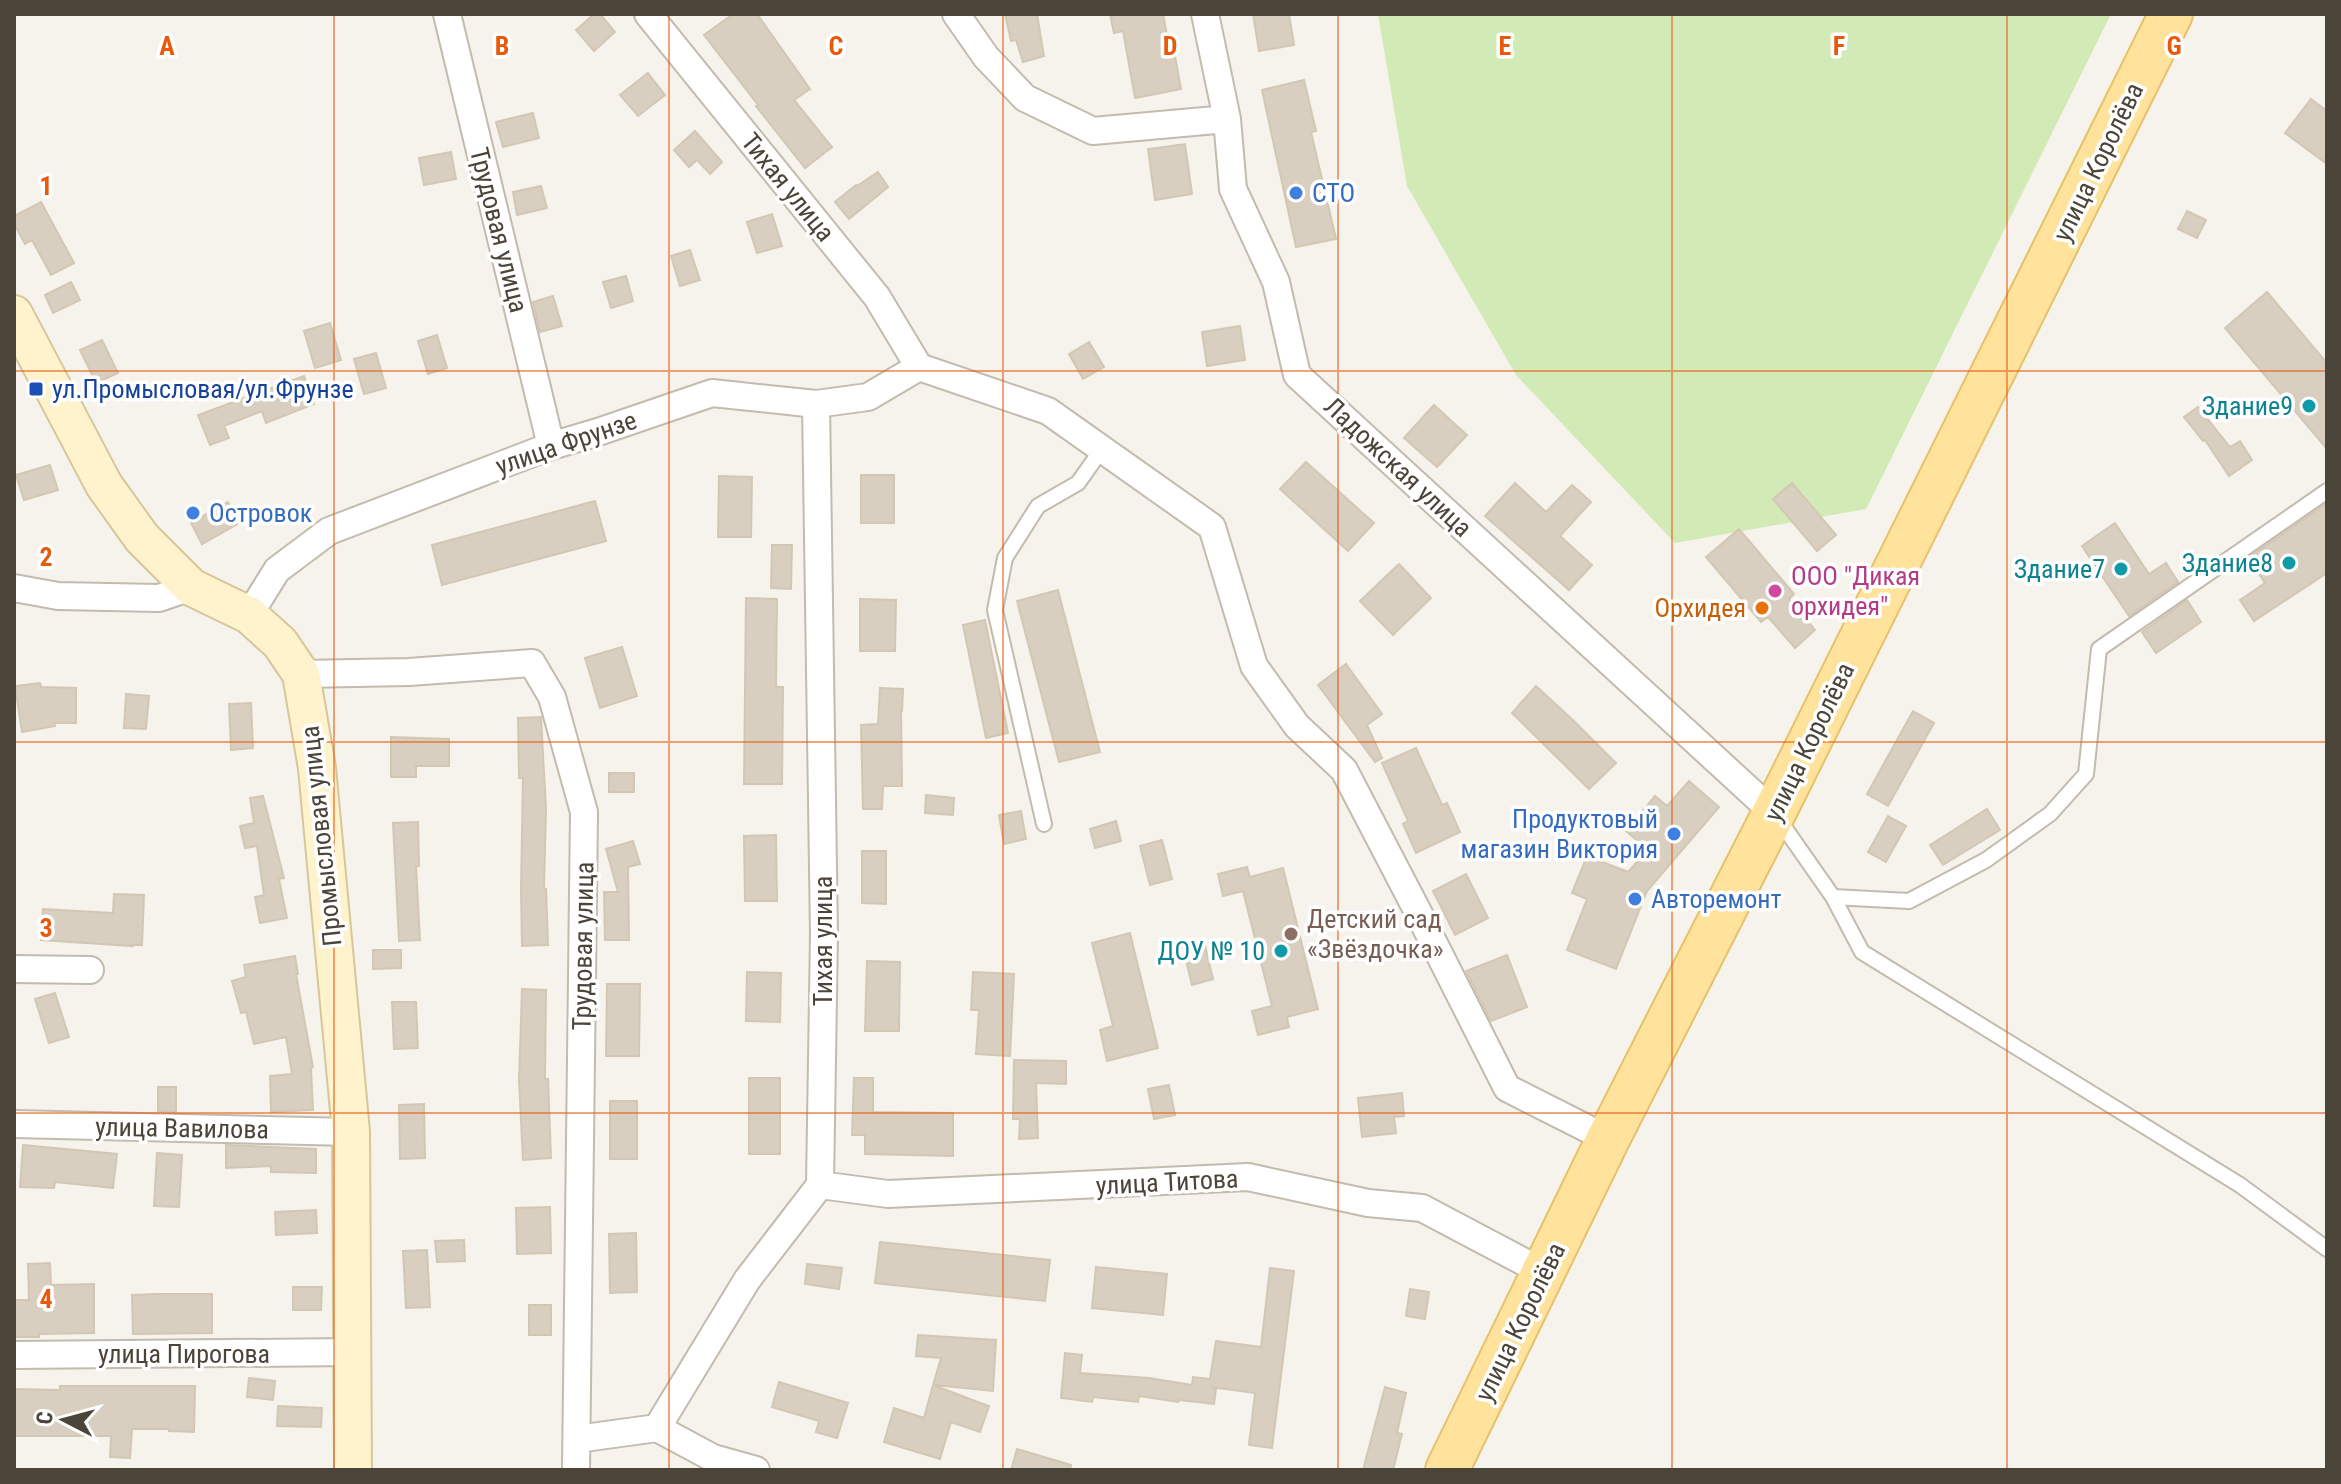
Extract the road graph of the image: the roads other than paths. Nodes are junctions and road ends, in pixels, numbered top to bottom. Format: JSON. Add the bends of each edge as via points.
{"nodes":[{"id":1,"x":447,"y":14,"type":"edge"},
{"id":2,"x":648,"y":14,"type":"edge"},
{"id":3,"x":956,"y":14,"type":"edge"},
{"id":4,"x":1205,"y":14,"type":"edge"},
{"id":5,"x":2171,"y":14,"type":"edge"},
{"id":6,"x":1227,"y":119,"type":"junction"},
{"id":7,"x":14,"y":314,"type":"edge"},
{"id":8,"x":919,"y":367,"type":"junction"},
{"id":9,"x":816,"y":404,"type":"junction"},
{"id":10,"x":551,"y":446,"type":"junction"},
{"id":11,"x":1102,"y":449,"type":"junction"},
{"id":12,"x":2327,"y":491,"type":"edge"},
{"id":13,"x":191,"y":587,"type":"junction"},
{"id":14,"x":14,"y":588,"type":"edge"},
{"id":15,"x":249,"y":615,"type":"junction"},
{"id":16,"x":301,"y":674,"type":"junction"},
{"id":17,"x":1774,"y":813,"type":"junction"},
{"id":18,"x":1044,"y":824,"type":"dead end"},
{"id":19,"x":1833,"y":897,"type":"junction"},
{"id":20,"x":14,"y":969,"type":"edge"},
{"id":21,"x":90,"y":970,"type":"dead end"},
{"id":22,"x":14,"y":1124,"type":"edge"},
{"id":23,"x":351,"y":1132,"type":"junction"},
{"id":24,"x":1608,"y":1139,"type":"junction"},
{"id":25,"x":820,"y":1185,"type":"junction"},
{"id":26,"x":2327,"y":1249,"type":"edge"},
{"id":27,"x":1545,"y":1273,"type":"junction"},
{"id":28,"x":353,"y":1352,"type":"junction"},
{"id":29,"x":14,"y":1355,"type":"edge"},
{"id":30,"x":657,"y":1428,"type":"junction"},
{"id":31,"x":577,"y":1439,"type":"junction"},
{"id":32,"x":353,"y":1470,"type":"edge"},
{"id":33,"x":576,"y":1470,"type":"edge"},
{"id":34,"x":756,"y":1470,"type":"edge"},
{"id":35,"x":1447,"y":1470,"type":"edge"}],
"edges":[{"from":1,"to":10,"type":"street","name":"Трудовая улица"},
{"from":2,"to":8,"type":"street","name":"Тихая улица","via":[[877,297]]},
{"from":3,"to":6,"type":"street","via":[[986,57],[1025,98],[1093,131]]},
{"from":4,"to":6,"type":"street","name":"Ладожская улица"},
{"from":5,"to":17,"type":"main road","name":"улица Королёва"},
{"from":6,"to":17,"type":"street","name":"Ладожская улица","via":[[1233,189],[1276,282],[1297,375]]},
{"from":7,"to":13,"type":"street","name":"Промысловая улица","via":[[104,485],[142,538]]},
{"from":8,"to":9,"type":"street","name":"улица Фрунзе","via":[[868,397]]},
{"from":8,"to":11,"type":"street","via":[[1048,411]]},
{"from":9,"to":10,"type":"street","name":"улица Фрунзе","via":[[712,393]]},
{"from":9,"to":25,"type":"street","name":"Тихая улица","via":[[824,934]]},
{"from":10,"to":15,"type":"street","name":"улица Фрунзе","via":[[329,531],[277,570]]},
{"from":11,"to":18,"type":"lane","via":[[1078,483],[1038,506],[1005,558],[995,610]]},
{"from":11,"to":24,"type":"street","via":[[1212,527],[1254,666],[1297,726],[1344,770],[1507,1088]]},
{"from":12,"to":19,"type":"lane","via":[[2099,649],[2086,774],[2050,814],[1986,860],[1909,901]]},
{"from":13,"to":14,"type":"street","via":[[159,598],[58,596]]},
{"from":13,"to":15,"type":"street","name":"Промысловая улица"},
{"from":15,"to":16,"type":"street","name":"Промысловая улица","via":[[280,643]]},
{"from":16,"to":23,"type":"street","name":"Промысловая улица","via":[[317,768]]},
{"from":16,"to":31,"type":"street","name":"Трудовая улица","via":[[532,663],[552,697],[584,812]]},
{"from":17,"to":19,"type":"lane"},
{"from":17,"to":24,"type":"main road","name":"улица Королёва"},
{"from":19,"to":26,"type":"lane","via":[[1862,952],[2240,1185]]},
{"from":20,"to":21,"type":"street"},
{"from":22,"to":23,"type":"street","name":"улица Вавилова"},
{"from":23,"to":28,"type":"street","name":"Промысловая улица"},
{"from":24,"to":27,"type":"main road","name":"улица Королёва"},
{"from":25,"to":27,"type":"street","name":"улица Титова","via":[[888,1194],[1248,1177],[1368,1203],[1422,1208]]},
{"from":25,"to":30,"type":"street","via":[[747,1280]]},
{"from":27,"to":35,"type":"main road","name":"улица Королёва"},
{"from":28,"to":29,"type":"street","name":"улица Пирогова"},
{"from":28,"to":32,"type":"street","name":"Промысловая улица"},
{"from":30,"to":31,"type":"street"},
{"from":30,"to":34,"type":"street","via":[[713,1458]]},
{"from":31,"to":33,"type":"street","name":"Трудовая улица"}]}
